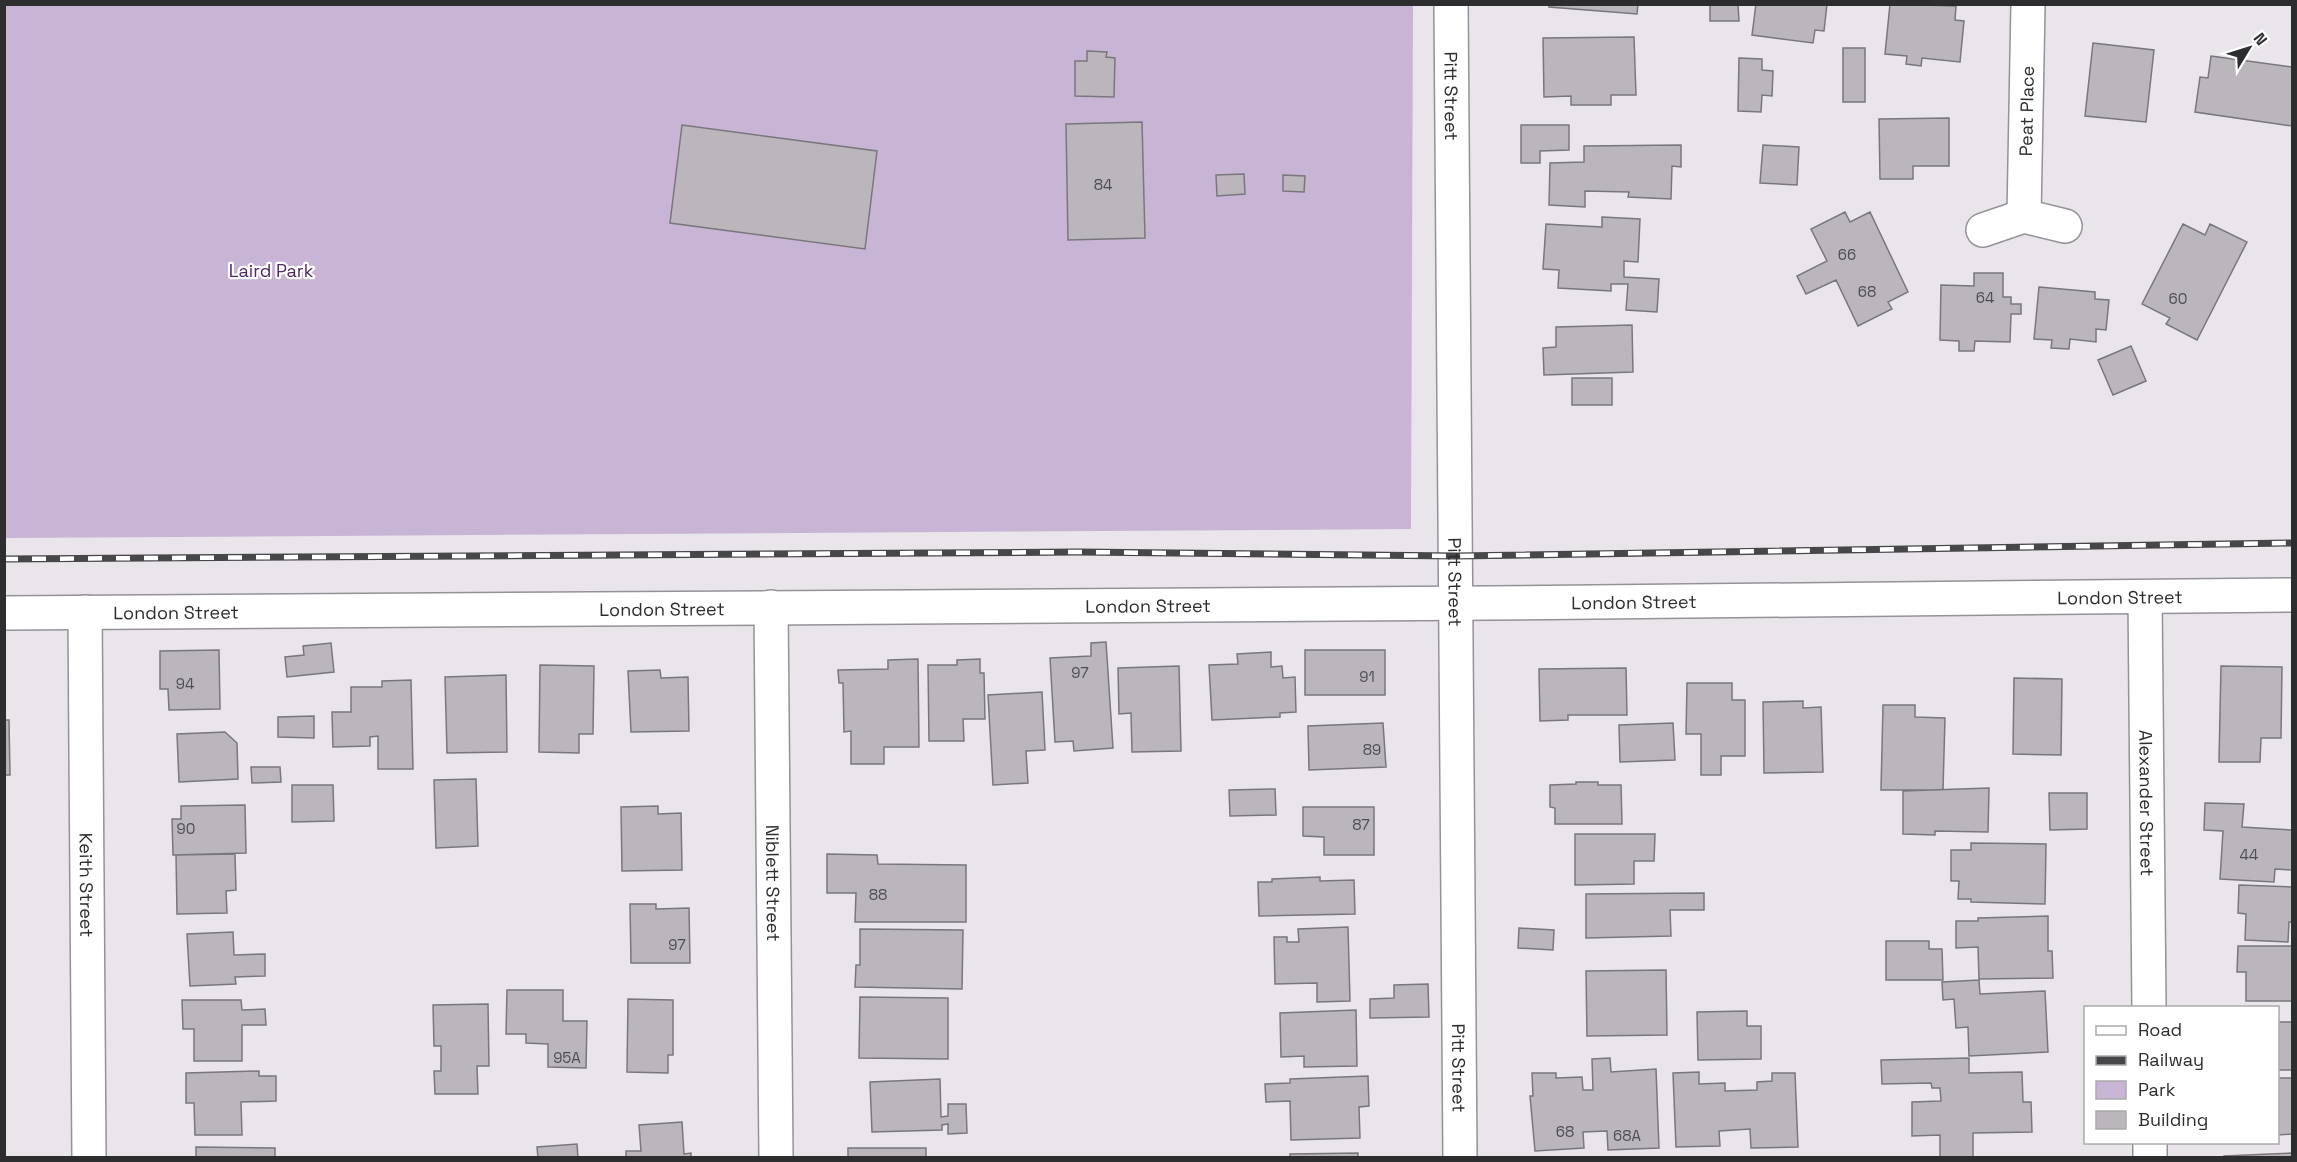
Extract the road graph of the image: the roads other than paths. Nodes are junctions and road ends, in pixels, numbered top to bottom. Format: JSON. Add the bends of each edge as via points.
{"nodes":[{"id":1,"x":1451,"y":4,"type":"edge"},
{"id":2,"x":2028,"y":4,"type":"edge"},
{"id":3,"x":2024,"y":216,"type":"junction"},
{"id":4,"x":2065,"y":226,"type":"dead end"},
{"id":5,"x":1983,"y":230,"type":"dead end"},
{"id":6,"x":2292,"y":595,"type":"edge"},
{"id":7,"x":2145,"y":597,"type":"junction"},
{"id":8,"x":1456,"y":603,"type":"junction"},
{"id":9,"x":771,"y":607,"type":"junction"},
{"id":10,"x":85,"y":612,"type":"junction"},
{"id":11,"x":4,"y":613,"type":"edge"},
{"id":12,"x":2149,"y":1006,"type":"edge"},
{"id":13,"x":89,"y":1158,"type":"edge"},
{"id":14,"x":776,"y":1158,"type":"edge"},
{"id":15,"x":1460,"y":1158,"type":"edge"}],
"edges":[{"from":1,"to":8,"type":"street","name":"Pitt Street"},
{"from":2,"to":3,"type":"street","name":"Peat Place"},
{"from":3,"to":4,"type":"street"},
{"from":3,"to":5,"type":"street"},
{"from":6,"to":7,"type":"street","name":"London Street"},
{"from":7,"to":8,"type":"street","name":"London Street"},
{"from":7,"to":12,"type":"street","name":"Alexander Street"},
{"from":8,"to":9,"type":"street","name":"London Street"},
{"from":8,"to":15,"type":"street","name":"Pitt Street"},
{"from":9,"to":10,"type":"street","name":"London Street"},
{"from":9,"to":14,"type":"street","name":"Niblett Street"},
{"from":10,"to":11,"type":"street","name":"London Street"},
{"from":10,"to":13,"type":"street","name":"Keith Street"}]}
